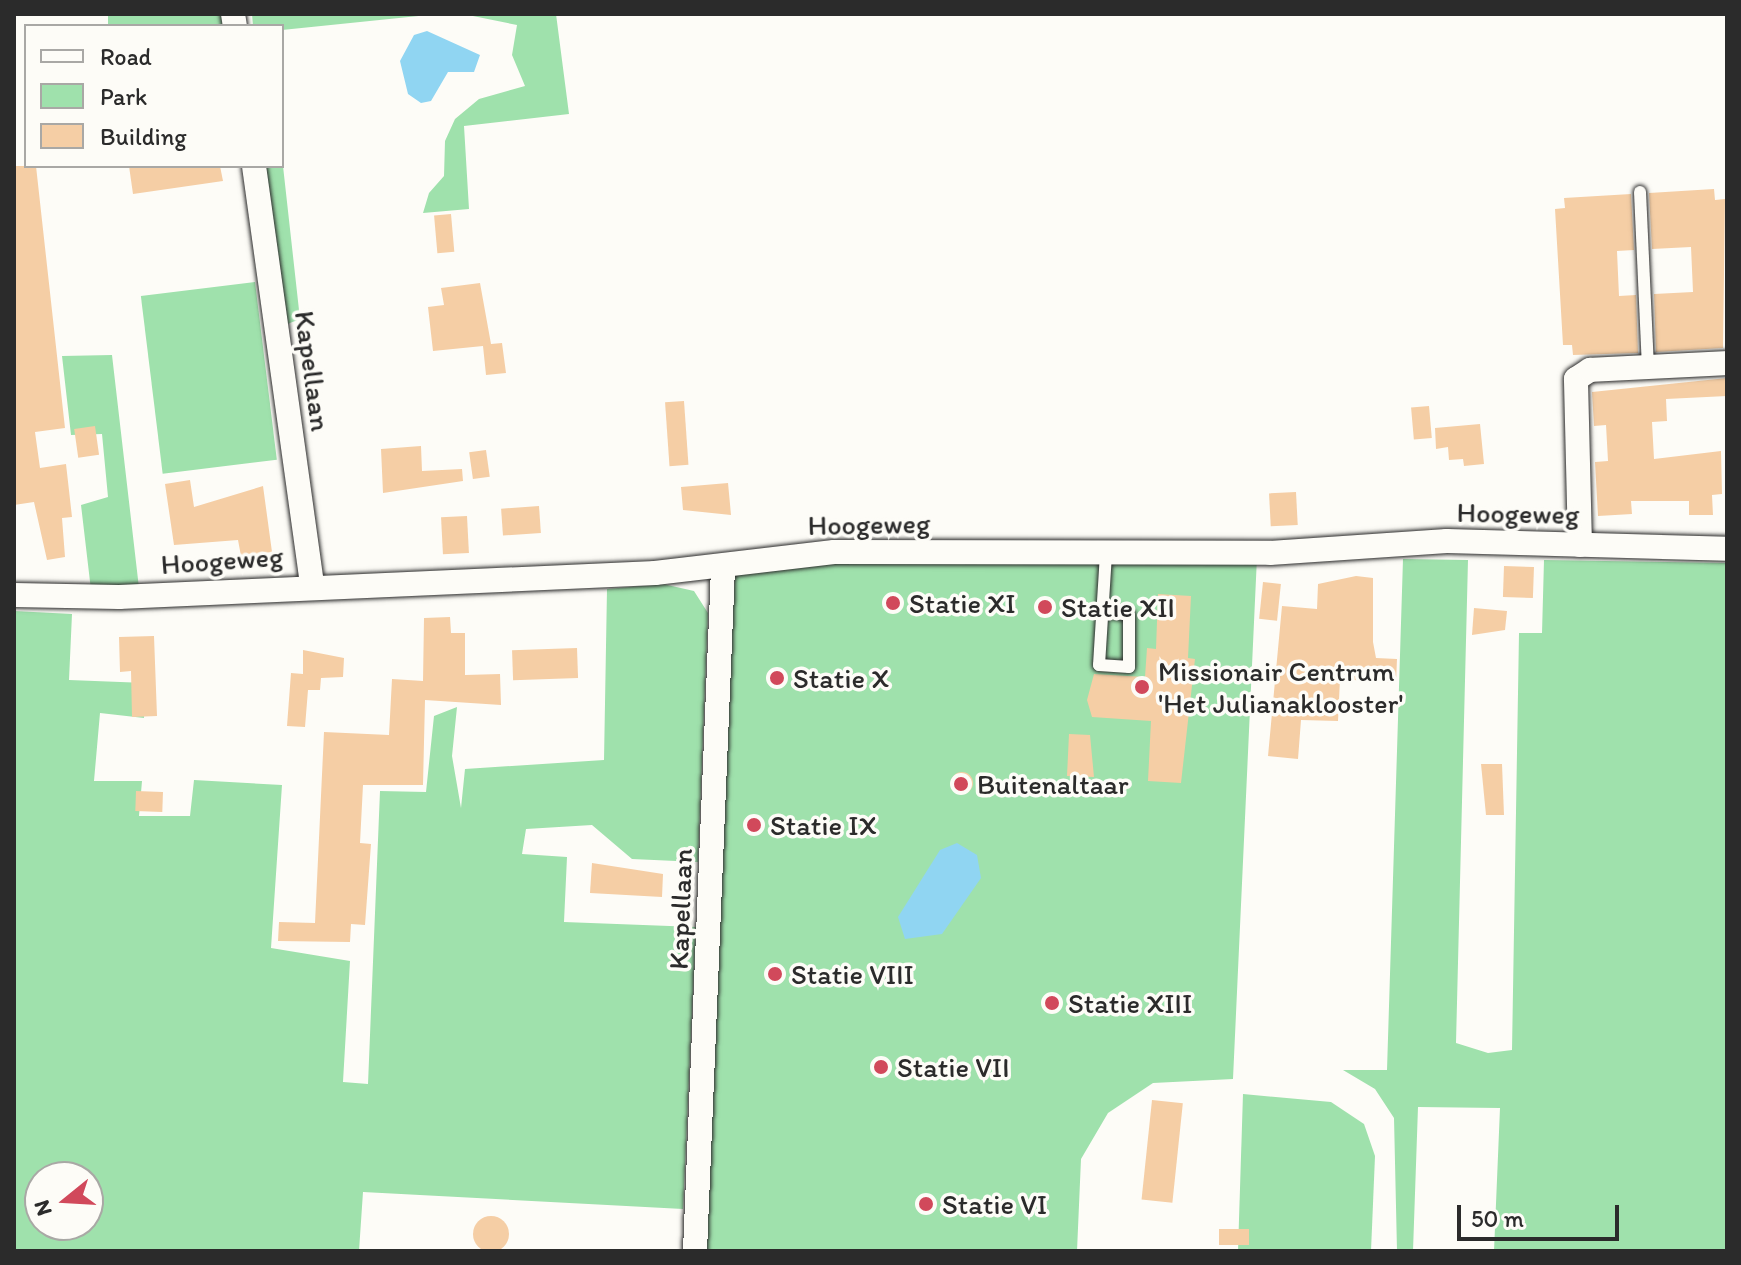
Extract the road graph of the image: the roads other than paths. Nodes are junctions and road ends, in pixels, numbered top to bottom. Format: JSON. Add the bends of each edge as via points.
{"nodes":[{"id":1,"x":254,"y":168,"type":"edge"},
{"id":2,"x":1640,"y":192,"type":"dead end"},
{"id":3,"x":1727,"y":363,"type":"edge"},
{"id":4,"x":1648,"y":367,"type":"junction"},
{"id":5,"x":1580,"y":545,"type":"junction"},
{"id":6,"x":1727,"y":549,"type":"edge"},
{"id":7,"x":1106,"y":555,"type":"junction"},
{"id":8,"x":723,"y":568,"type":"junction"},
{"id":9,"x":312,"y":585,"type":"junction"},
{"id":10,"x":14,"y":595,"type":"edge"},
{"id":11,"x":1102,"y":611,"type":"junction"},
{"id":12,"x":695,"y":1251,"type":"edge"}],
"edges":[{"from":1,"to":9,"type":"street","name":"Kapellaan"},
{"from":2,"to":4,"type":"lane"},
{"from":3,"to":4,"type":"street"},
{"from":4,"to":5,"type":"street","via":[[1590,370],[1576,379]]},
{"from":5,"to":6,"type":"street","name":"Hoogeweg"},
{"from":5,"to":7,"type":"street","name":"Hoogeweg","via":[[1447,541]]},
{"from":7,"to":8,"type":"street","name":"Hoogeweg","via":[[834,552]]},
{"from":7,"to":11,"type":"lane"},
{"from":8,"to":9,"type":"street","name":"Hoogeweg"},
{"from":8,"to":12,"type":"street","name":"Kapellaan"},
{"from":9,"to":10,"type":"street","name":"Hoogeweg","via":[[119,597]]},
{"from":11,"to":11,"type":"lane","via":[[1099,665],[1129,667],[1129,615]]}]}
